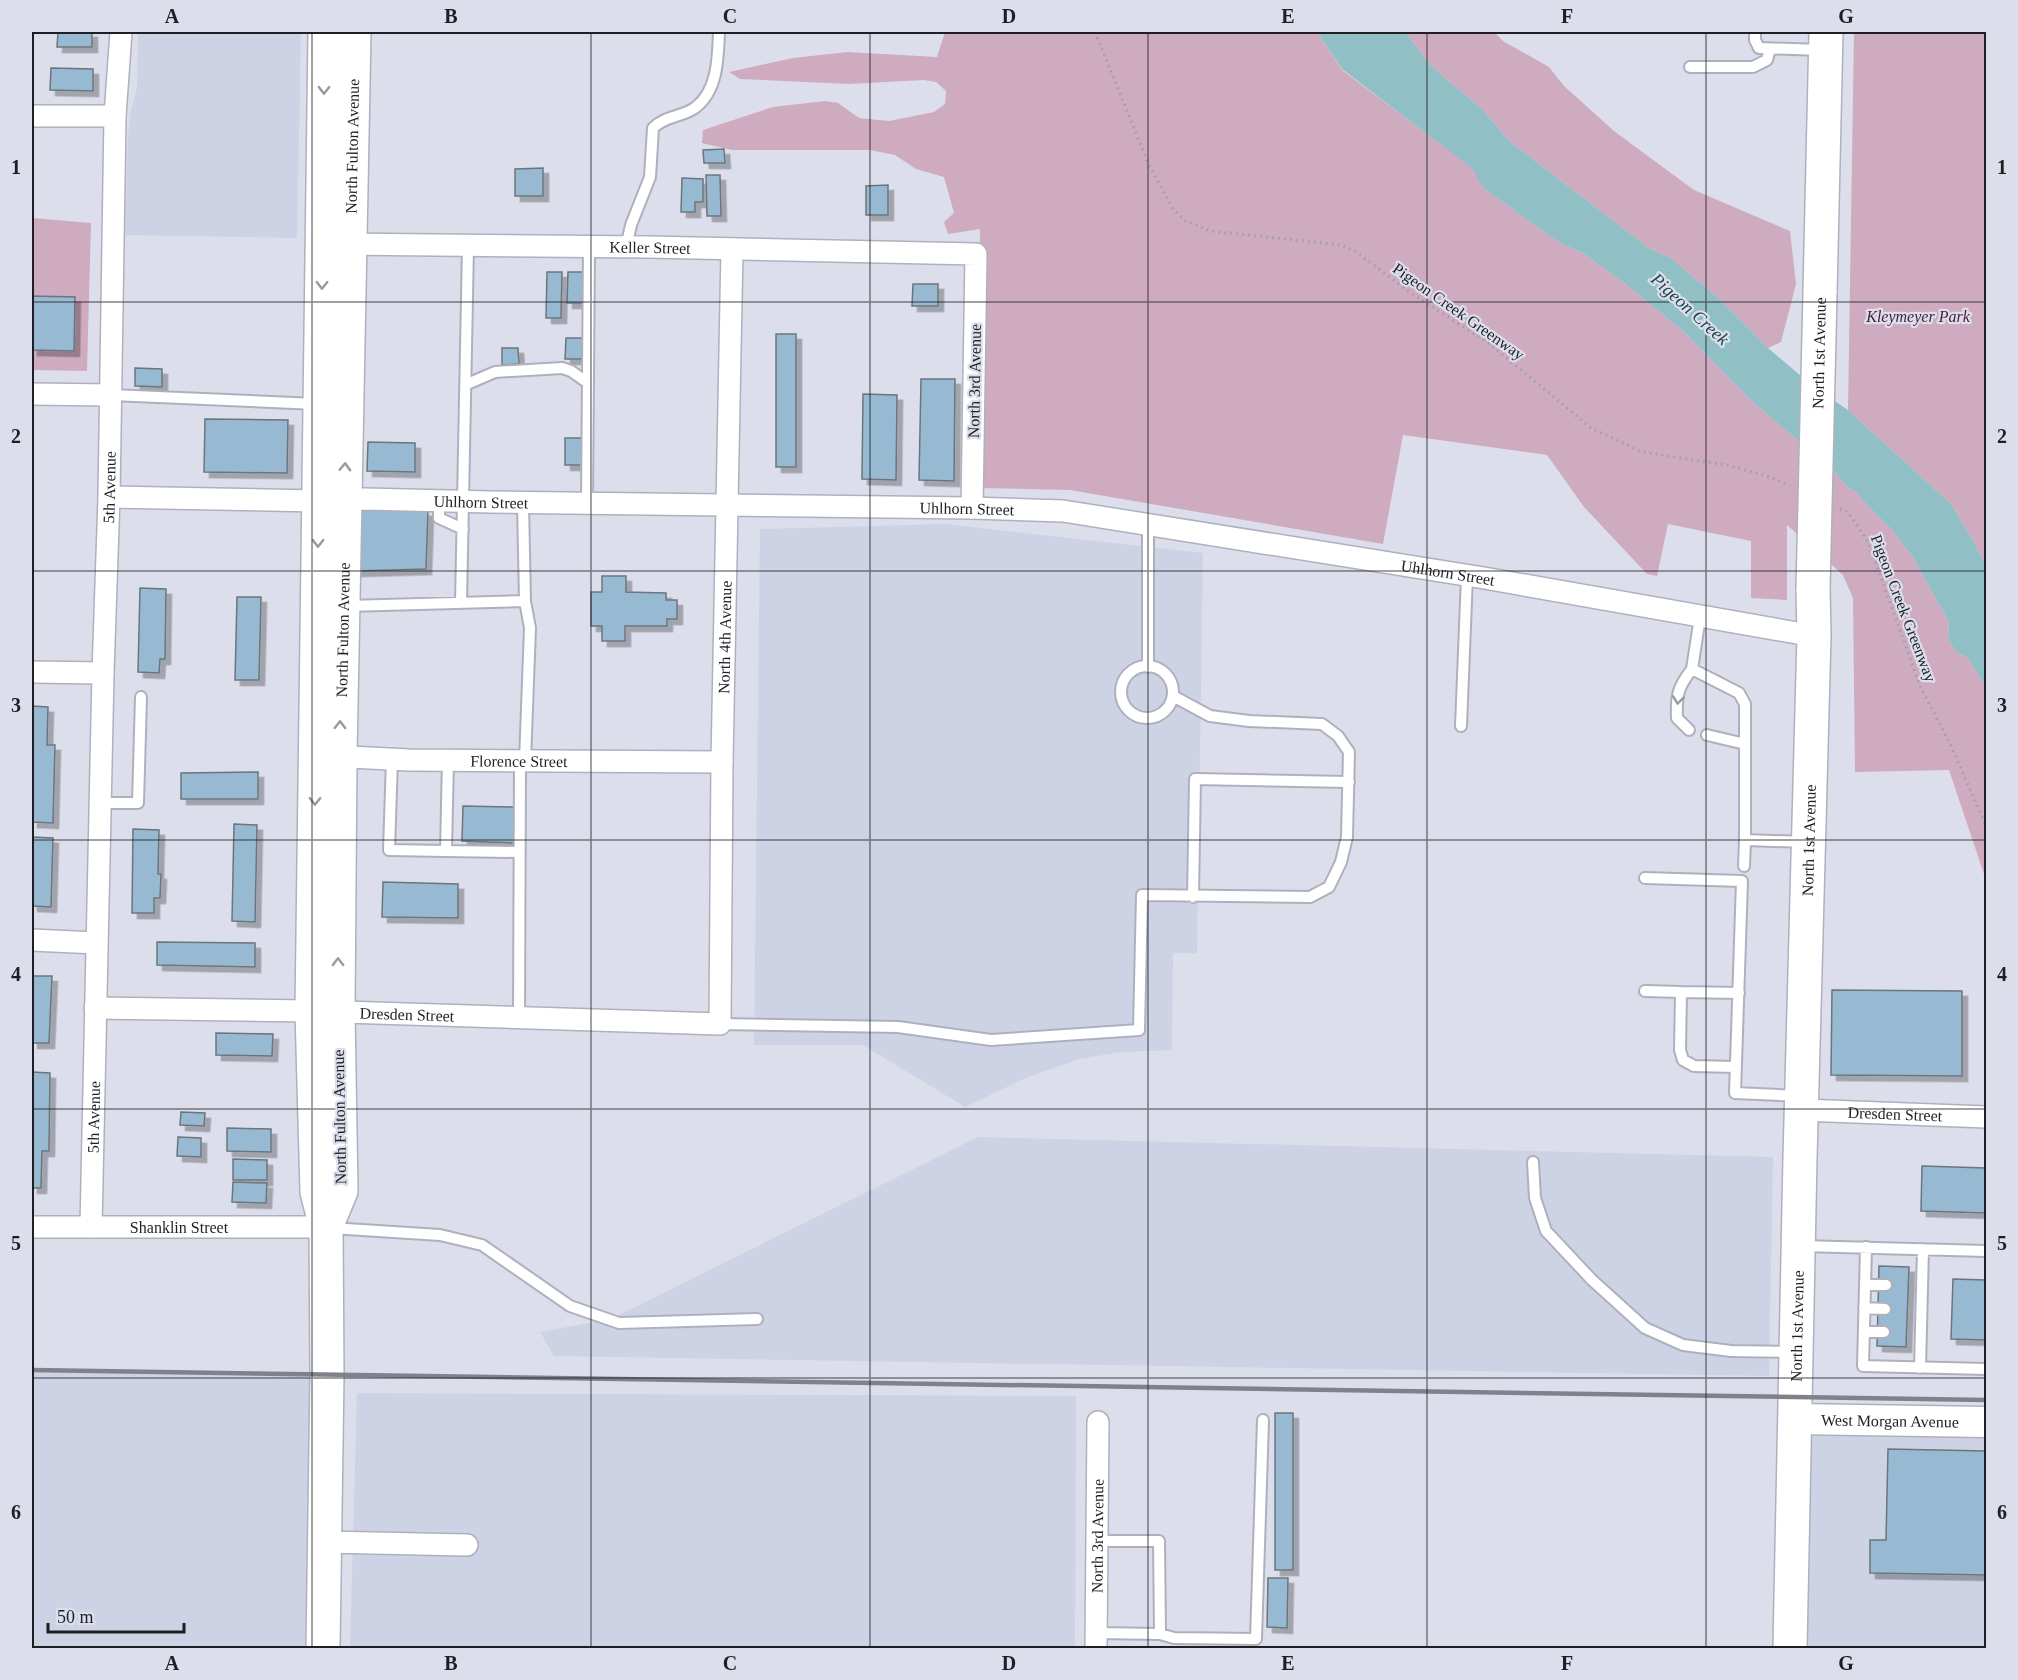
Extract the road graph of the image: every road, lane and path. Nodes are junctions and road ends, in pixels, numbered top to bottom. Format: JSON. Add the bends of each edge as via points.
{"nodes":[{"id":1,"x":121,"y":32,"type":"edge"},
{"id":2,"x":325,"y":32,"type":"edge"},
{"id":3,"x":354,"y":32,"type":"edge"},
{"id":4,"x":719,"y":32,"type":"edge"},
{"id":5,"x":1095,"y":32,"type":"edge"},
{"id":6,"x":1755,"y":32,"type":"edge"},
{"id":7,"x":1826,"y":41,"type":"edge"},
{"id":8,"x":1770,"y":49,"type":"junction"},
{"id":9,"x":1690,"y":67,"type":"dead end"},
{"id":10,"x":32,"y":116,"type":"edge"},
{"id":11,"x":115,"y":116,"type":"junction"},
{"id":12,"x":337,"y":244,"type":"junction"},
{"id":13,"x":468,"y":246,"type":"junction"},
{"id":14,"x":589,"y":247,"type":"junction"},
{"id":15,"x":626,"y":247,"type":"junction"},
{"id":16,"x":732,"y":249,"type":"junction"},
{"id":17,"x":976,"y":254,"type":"joint"},
{"id":18,"x":588,"y":383,"type":"junction"},
{"id":19,"x":465,"y":385,"type":"junction"},
{"id":20,"x":32,"y":394,"type":"edge"},
{"id":21,"x":111,"y":394,"type":"junction"},
{"id":22,"x":320,"y":404,"type":"junction"},
{"id":23,"x":1794,"y":488,"type":"dead end"},
{"id":24,"x":109,"y":497,"type":"junction"},
{"id":25,"x":332,"y":501,"type":"junction"},
{"id":26,"x":439,"y":501,"type":"junction"},
{"id":27,"x":463,"y":502,"type":"junction"},
{"id":28,"x":523,"y":503,"type":"junction"},
{"id":29,"x":587,"y":503,"type":"junction"},
{"id":30,"x":728,"y":504,"type":"junction"},
{"id":31,"x":1837,"y":507,"type":"dead end"},
{"id":32,"x":972,"y":508,"type":"junction"},
{"id":33,"x":1148,"y":524,"type":"junction"},
{"id":34,"x":463,"y":529,"type":"junction"},
{"id":35,"x":1467,"y":576,"type":"junction"},
{"id":36,"x":525,"y":601,"type":"junction"},
{"id":37,"x":461,"y":603,"type":"junction"},
{"id":38,"x":343,"y":606,"type":"junction"},
{"id":39,"x":1700,"y":617,"type":"junction"},
{"id":40,"x":1814,"y":636,"type":"junction"},
{"id":41,"x":1148,"y":667,"type":"junction"},
{"id":42,"x":1692,"y":669,"type":"junction"},
{"id":43,"x":32,"y":672,"type":"edge"},
{"id":44,"x":103,"y":673,"type":"junction"},
{"id":45,"x":1173,"y":696,"type":"junction"},
{"id":46,"x":141,"y":697,"type":"dead end"},
{"id":47,"x":1461,"y":726,"type":"dead end"},
{"id":48,"x":1689,"y":730,"type":"dead end"},
{"id":49,"x":1707,"y":735,"type":"dead end"},
{"id":50,"x":1745,"y":744,"type":"junction"},
{"id":51,"x":328,"y":756,"type":"junction"},
{"id":52,"x":392,"y":759,"type":"junction"},
{"id":53,"x":448,"y":760,"type":"junction"},
{"id":54,"x":523,"y":761,"type":"junction"},
{"id":55,"x":722,"y":762,"type":"junction"},
{"id":56,"x":1349,"y":782,"type":"junction"},
{"id":57,"x":100,"y":803,"type":"junction"},
{"id":58,"x":1986,"y":826,"type":"edge"},
{"id":59,"x":1745,"y":840,"type":"junction"},
{"id":60,"x":1809,"y":843,"type":"junction"},
{"id":61,"x":446,"y":851,"type":"junction"},
{"id":62,"x":519,"y":852,"type":"junction"},
{"id":63,"x":1744,"y":866,"type":"dead end"},
{"id":64,"x":1645,"y":878,"type":"dead end"},
{"id":65,"x":1193,"y":897,"type":"junction"},
{"id":66,"x":32,"y":940,"type":"edge"},
{"id":67,"x":96,"y":943,"type":"junction"},
{"id":68,"x":1645,"y":991,"type":"dead end"},
{"id":69,"x":1681,"y":992,"type":"junction"},
{"id":70,"x":1739,"y":993,"type":"junction"},
{"id":71,"x":95,"y":1008,"type":"junction"},
{"id":72,"x":325,"y":1011,"type":"junction"},
{"id":73,"x":519,"y":1017,"type":"junction"},
{"id":74,"x":720,"y":1024,"type":"junction"},
{"id":75,"x":1736,"y":1067,"type":"junction"},
{"id":76,"x":1802,"y":1103,"type":"junction"},
{"id":77,"x":1986,"y":1117,"type":"edge"},
{"id":78,"x":1533,"y":1162,"type":"dead end"},
{"id":79,"x":32,"y":1227,"type":"edge"},
{"id":80,"x":92,"y":1227,"type":"junction"},
{"id":81,"x":326,"y":1227,"type":"junction"},
{"id":82,"x":1799,"y":1246,"type":"junction"},
{"id":83,"x":1866,"y":1247,"type":"junction"},
{"id":84,"x":1923,"y":1249,"type":"junction"},
{"id":85,"x":1986,"y":1251,"type":"edge"},
{"id":86,"x":1865,"y":1285,"type":"junction"},
{"id":87,"x":1886,"y":1285,"type":"dead end"},
{"id":88,"x":1864,"y":1308,"type":"junction"},
{"id":89,"x":1885,"y":1309,"type":"dead end"},
{"id":90,"x":757,"y":1319,"type":"dead end"},
{"id":91,"x":1864,"y":1332,"type":"junction"},
{"id":92,"x":1884,"y":1332,"type":"dead end"},
{"id":93,"x":1797,"y":1353,"type":"junction"},
{"id":94,"x":1920,"y":1368,"type":"junction"},
{"id":95,"x":1986,"y":1369,"type":"edge"},
{"id":96,"x":1796,"y":1419,"type":"junction"},
{"id":97,"x":1263,"y":1420,"type":"dead end"},
{"id":98,"x":1098,"y":1422,"type":"dead end"},
{"id":99,"x":1986,"y":1422,"type":"edge"},
{"id":100,"x":1096,"y":1541,"type":"junction"},
{"id":101,"x":325,"y":1542,"type":"junction"},
{"id":102,"x":467,"y":1545,"type":"dead end"},
{"id":103,"x":1160,"y":1634,"type":"junction"},
{"id":104,"x":1096,"y":1641,"type":"edge"},
{"id":105,"x":323,"y":1648,"type":"edge"},
{"id":106,"x":1790,"y":1648,"type":"edge"}],
"edges":[{"from":1,"to":11,"type":"street","name":"5th Avenue"},
{"from":2,"to":12,"type":"main road","name":"North Fulton Avenue","one_way":true},
{"from":3,"to":12,"type":"main road","name":"North Fulton Avenue"},
{"from":4,"to":15,"type":"lane","via":[[717,68],[708,91],[696,108],[660,121],[653,128],[650,177]]},
{"from":5,"to":23,"type":"path","name":"Pigeon Creek Greenway","via":[[1148,163],[1173,209],[1184,220],[1210,231],[1341,245],[1491,345],[1591,428],[1642,452],[1727,465]]},
{"from":6,"to":8,"type":"lane","via":[[1759,48]]},
{"from":7,"to":8,"type":"lane"},
{"from":7,"to":40,"type":"main road","name":"North 1st Avenue","bridge":true},
{"from":8,"to":9,"type":"lane","via":[[1767,60],[1754,67]]},
{"from":10,"to":11,"type":"street"},
{"from":11,"to":21,"type":"street","name":"5th Avenue"},
{"from":12,"to":13,"type":"street","name":"Keller Street"},
{"from":12,"to":22,"type":"main road","name":"North Fulton Avenue","one_way":true},
{"from":25,"to":12,"type":"main road","name":"North Fulton Avenue","one_way":true},
{"from":13,"to":14,"type":"street","name":"Keller Street"},
{"from":13,"to":19,"type":"lane"},
{"from":14,"to":15,"type":"street","name":"Keller Street"},
{"from":14,"to":18,"type":"lane"},
{"from":15,"to":16,"type":"street","name":"Keller Street"},
{"from":16,"to":17,"type":"street","name":"Keller Street"},
{"from":16,"to":30,"type":"street","name":"North 4th Avenue"},
{"from":17,"to":32,"type":"street","name":"North 3rd Avenue"},
{"from":18,"to":19,"type":"lane","via":[[561,368],[495,372]]},
{"from":18,"to":29,"type":"lane"},
{"from":19,"to":27,"type":"lane"},
{"from":20,"to":21,"type":"street"},
{"from":21,"to":22,"type":"lane"},
{"from":21,"to":24,"type":"street","name":"5th Avenue"},
{"from":22,"to":25,"type":"main road","name":"North Fulton Avenue"},
{"from":24,"to":25,"type":"street","name":"Uhlhorn Street"},
{"from":24,"to":44,"type":"street","name":"5th Avenue"},
{"from":25,"to":26,"type":"street","name":"Uhlhorn Street"},
{"from":25,"to":38,"type":"main road","name":"North Fulton Avenue"},
{"from":25,"to":51,"type":"main road","name":"North Fulton Avenue","one_way":true},
{"from":26,"to":27,"type":"street","name":"Uhlhorn Street"},
{"from":26,"to":34,"type":"lane","via":[[439,518]]},
{"from":27,"to":28,"type":"street","name":"Uhlhorn Street"},
{"from":27,"to":34,"type":"lane"},
{"from":28,"to":29,"type":"street","name":"Uhlhorn Street"},
{"from":28,"to":36,"type":"lane"},
{"from":29,"to":30,"type":"street","name":"Uhlhorn Street"},
{"from":30,"to":32,"type":"street","name":"Uhlhorn Street"},
{"from":30,"to":55,"type":"street","name":"North 4th Avenue"},
{"from":31,"to":58,"type":"path","name":"Pigeon Creek Greenway","via":[[1848,512],[1868,542],[1921,688],[1952,746]]},
{"from":32,"to":33,"type":"street","name":"Uhlhorn Street","via":[[1063,511]]},
{"from":33,"to":35,"type":"street","name":"Uhlhorn Street"},
{"from":33,"to":41,"type":"lane"},
{"from":34,"to":37,"type":"lane"},
{"from":35,"to":39,"type":"street","name":"Uhlhorn Street"},
{"from":35,"to":47,"type":"lane"},
{"from":36,"to":37,"type":"lane"},
{"from":36,"to":54,"type":"lane","via":[[530,628]]},
{"from":37,"to":38,"type":"lane"},
{"from":51,"to":38,"type":"main road","name":"North Fulton Avenue","one_way":true},
{"from":39,"to":40,"type":"street","name":"Uhlhorn Street"},
{"from":39,"to":42,"type":"lane"},
{"from":40,"to":60,"type":"main road","name":"North 1st Avenue"},
{"from":41,"to":45,"type":"lane","via":[[1166,675],[1172,682]]},
{"from":41,"to":45,"type":"lane","via":[[1133,670],[1123,683],[1126,707],[1139,717],[1155,717],[1168,708]]},
{"from":42,"to":48,"type":"lane","one_way":true,"via":[[1680,685],[1676,702],[1677,718]]},
{"from":42,"to":50,"type":"lane","via":[[1739,693],[1745,704]]},
{"from":43,"to":44,"type":"street"},
{"from":44,"to":57,"type":"street","name":"5th Avenue"},
{"from":45,"to":56,"type":"lane","via":[[1210,716],[1322,724],[1338,736],[1349,752]]},
{"from":46,"to":57,"type":"lane","via":[[138,803]]},
{"from":49,"to":50,"type":"lane"},
{"from":50,"to":59,"type":"lane"},
{"from":51,"to":52,"type":"street","name":"Florence Street"},
{"from":51,"to":72,"type":"main road","name":"North Fulton Avenue"},
{"from":52,"to":53,"type":"street","name":"Florence Street"},
{"from":52,"to":61,"type":"lane","via":[[389,850]]},
{"from":53,"to":54,"type":"street","name":"Florence Street"},
{"from":53,"to":61,"type":"lane"},
{"from":54,"to":55,"type":"street","name":"Florence Street"},
{"from":54,"to":62,"type":"lane"},
{"from":55,"to":74,"type":"street","name":"North 4th Avenue"},
{"from":56,"to":65,"type":"lane","via":[[1347,837],[1329,887],[1310,897]]},
{"from":56,"to":65,"type":"lane","via":[[1195,779]]},
{"from":57,"to":67,"type":"street","name":"5th Avenue"},
{"from":59,"to":60,"type":"lane"},
{"from":59,"to":63,"type":"lane"},
{"from":60,"to":76,"type":"main road","name":"North 1st Avenue"},
{"from":61,"to":62,"type":"lane"},
{"from":62,"to":73,"type":"lane"},
{"from":64,"to":70,"type":"lane","via":[[1742,881]]},
{"from":65,"to":74,"type":"lane","via":[[1142,895],[1139,1030],[991,1040],[898,1027]]},
{"from":66,"to":67,"type":"street"},
{"from":67,"to":71,"type":"street","name":"5th Avenue"},
{"from":68,"to":69,"type":"lane"},
{"from":69,"to":70,"type":"lane"},
{"from":69,"to":75,"type":"lane","via":[[1683,1060],[1694,1066]]},
{"from":70,"to":75,"type":"lane"},
{"from":71,"to":72,"type":"street","name":"Dresden Street"},
{"from":71,"to":80,"type":"street","name":"5th Avenue"},
{"from":72,"to":73,"type":"street","name":"Dresden Street"},
{"from":72,"to":81,"type":"main road","name":"North Fulton Avenue","via":[[317,1192]]},
{"from":73,"to":74,"type":"street","name":"Dresden Street"},
{"from":75,"to":76,"type":"lane","via":[[1735,1094]]},
{"from":76,"to":77,"type":"street","name":"Dresden Street"},
{"from":76,"to":82,"type":"main road","name":"North 1st Avenue"},
{"from":78,"to":93,"type":"lane","via":[[1535,1198],[1546,1231],[1645,1328],[1683,1345]]},
{"from":79,"to":80,"type":"street","name":"Shanklin Street"},
{"from":80,"to":81,"type":"street","name":"Shanklin Street"},
{"from":81,"to":90,"type":"lane","via":[[440,1235],[482,1245],[570,1306],[619,1323]]},
{"from":81,"to":101,"type":"main road","name":"North Fulton Avenue"},
{"from":82,"to":83,"type":"lane"},
{"from":82,"to":93,"type":"main road","name":"North 1st Avenue"},
{"from":83,"to":84,"type":"lane"},
{"from":83,"to":86,"type":"lane"},
{"from":84,"to":85,"type":"lane"},
{"from":84,"to":94,"type":"lane","via":[[1917,1333]]},
{"from":86,"to":87,"type":"lane"},
{"from":86,"to":88,"type":"lane"},
{"from":88,"to":89,"type":"lane"},
{"from":88,"to":91,"type":"lane"},
{"from":91,"to":92,"type":"lane"},
{"from":91,"to":94,"type":"lane","via":[[1863,1366]]},
{"from":93,"to":96,"type":"main road","name":"North 1st Avenue"},
{"from":94,"to":95,"type":"lane"},
{"from":96,"to":99,"type":"street","name":"West Morgan Avenue"},
{"from":96,"to":106,"type":"main road","name":"North 1st Avenue"},
{"from":97,"to":103,"type":"lane","via":[[1256,1639],[1174,1638]]},
{"from":98,"to":100,"type":"street","name":"North 3rd Avenue"},
{"from":100,"to":103,"type":"lane","via":[[1159,1541]]},
{"from":100,"to":104,"type":"street","name":"North 3rd Avenue"},
{"from":101,"to":102,"type":"street"},
{"from":101,"to":105,"type":"main road","name":"North Fulton Avenue"},
{"from":103,"to":104,"type":"lane"}]}
